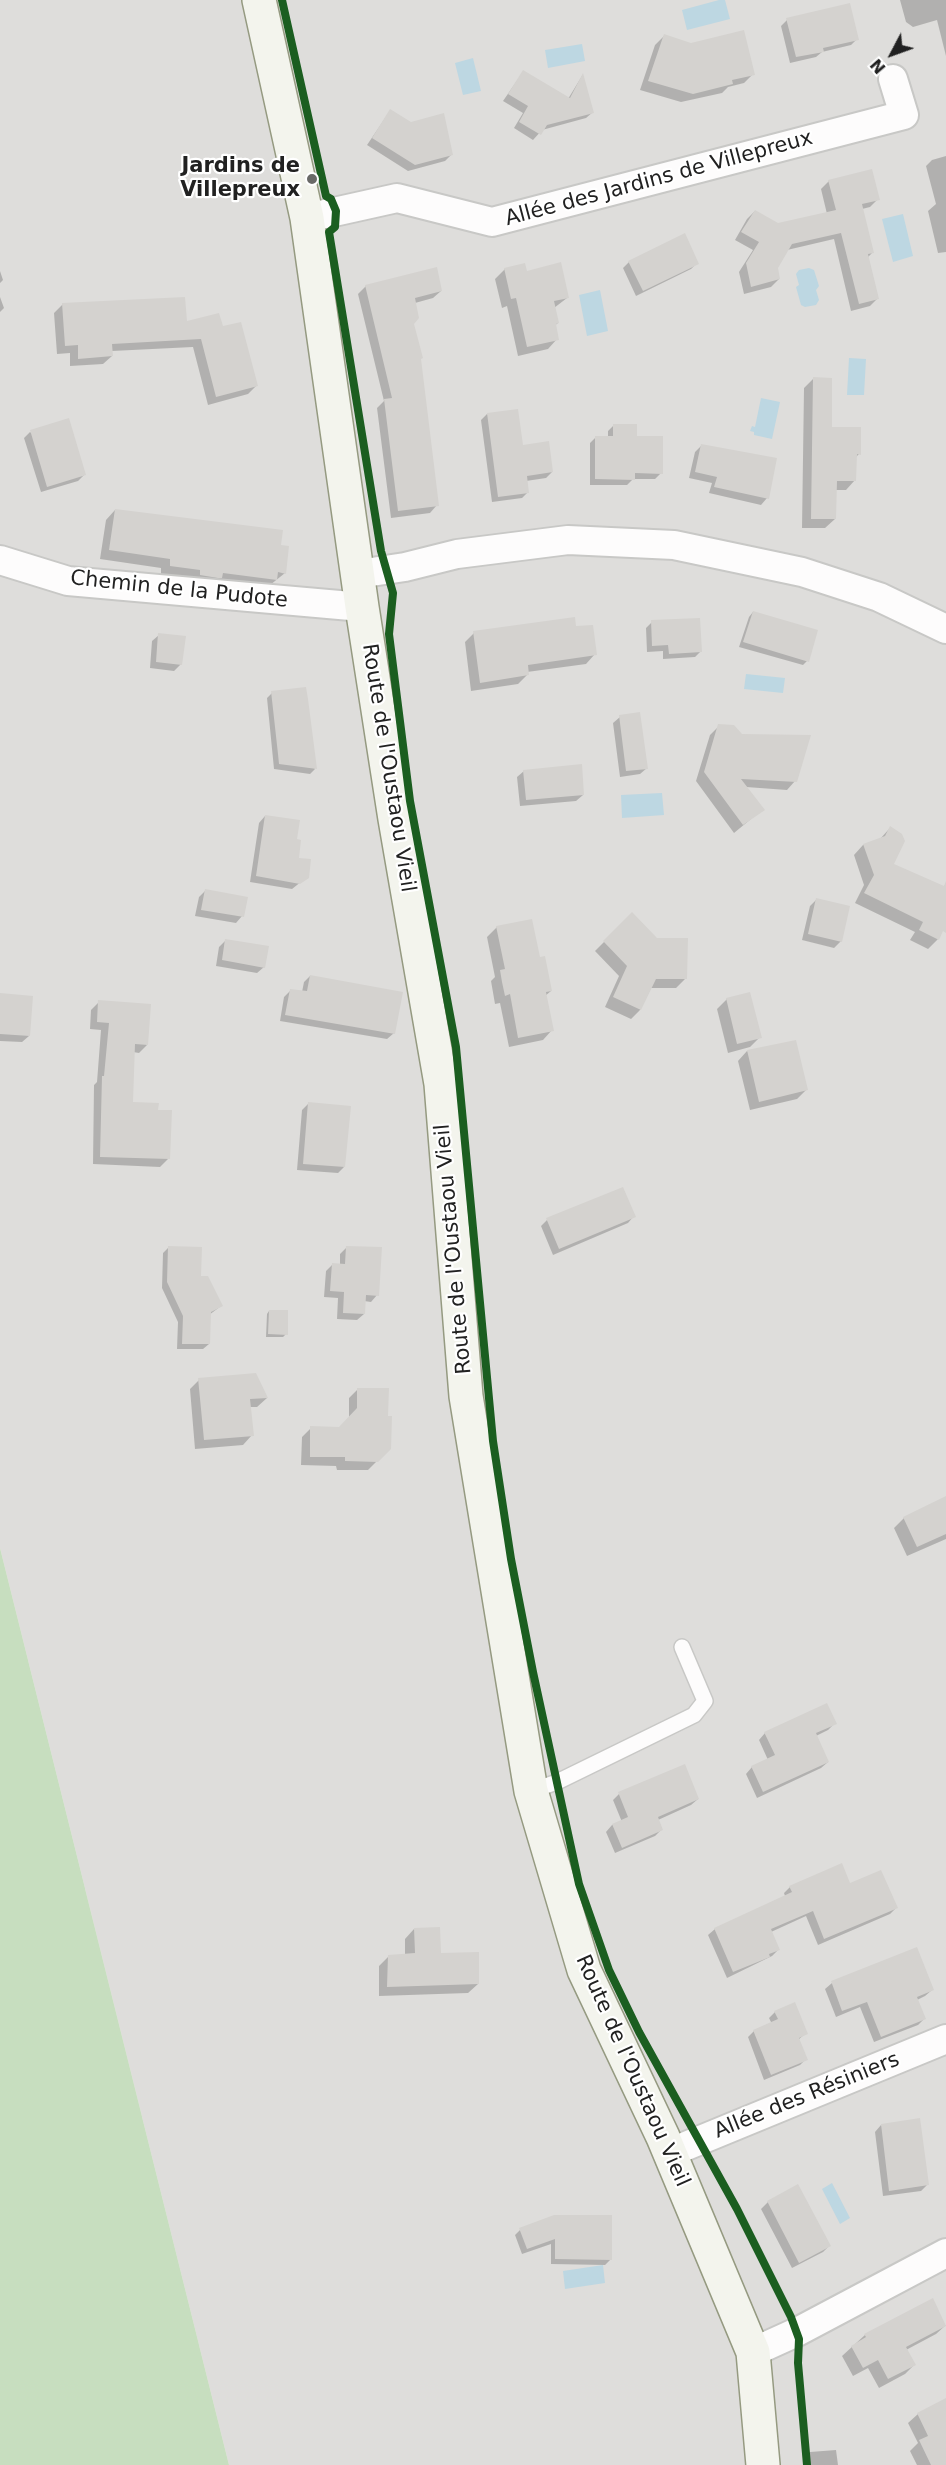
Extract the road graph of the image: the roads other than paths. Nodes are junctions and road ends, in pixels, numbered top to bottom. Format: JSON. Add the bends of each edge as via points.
{"nodes":[{"id":1,"x":259,"y":0,"type":"edge"},
{"id":2,"x":893,"y":79,"type":"dead end"},
{"id":3,"x":307,"y":218,"type":"junction"},
{"id":4,"x":0,"y":560,"type":"edge"},
{"id":5,"x":358,"y":574,"type":"junction"},
{"id":6,"x":362,"y":607,"type":"junction"},
{"id":7,"x":946,"y":628,"type":"edge"},
{"id":8,"x":682,"y":1647,"type":"dead end"},
{"id":9,"x":531,"y":1791,"type":"junction"},
{"id":10,"x":946,"y":2039,"type":"edge"},
{"id":11,"x":669,"y":2153,"type":"junction"},
{"id":12,"x":946,"y":2253,"type":"edge"},
{"id":13,"x":753,"y":2352,"type":"junction"},
{"id":14,"x":763,"y":2465,"type":"edge"}],
"edges":[{"from":1,"to":3,"type":"street","name":"Route de l'Oustaou Vieil"},
{"from":2,"to":3,"type":"street","name":"Allée des Jardins de Villepreux","via":[[904,115],[492,222],[397,198]]},
{"from":3,"to":5,"type":"street","name":"Route de l'Oustaou Vieil"},
{"from":4,"to":6,"type":"street","name":"Chemin de la Pudote","via":[[68,581]]},
{"from":5,"to":6,"type":"street","name":"Route de l'Oustaou Vieil"},
{"from":5,"to":7,"type":"street","via":[[457,554],[568,540],[674,545],[802,572],[879,597]]},
{"from":6,"to":9,"type":"street","name":"Route de l'Oustaou Vieil","via":[[441,1084],[466,1396]]},
{"from":8,"to":9,"type":"lane","via":[[705,1701],[694,1715]]},
{"from":9,"to":11,"type":"street","name":"Route de l'Oustaou Vieil","via":[[584,1970]]},
{"from":10,"to":11,"type":"street","name":"Allée des Résiniers"},
{"from":11,"to":13,"type":"street","name":"Route de l'Oustaou Vieil"},
{"from":12,"to":13,"type":"street"},
{"from":13,"to":14,"type":"street","name":"Route de l'Oustaou Vieil"}]}
